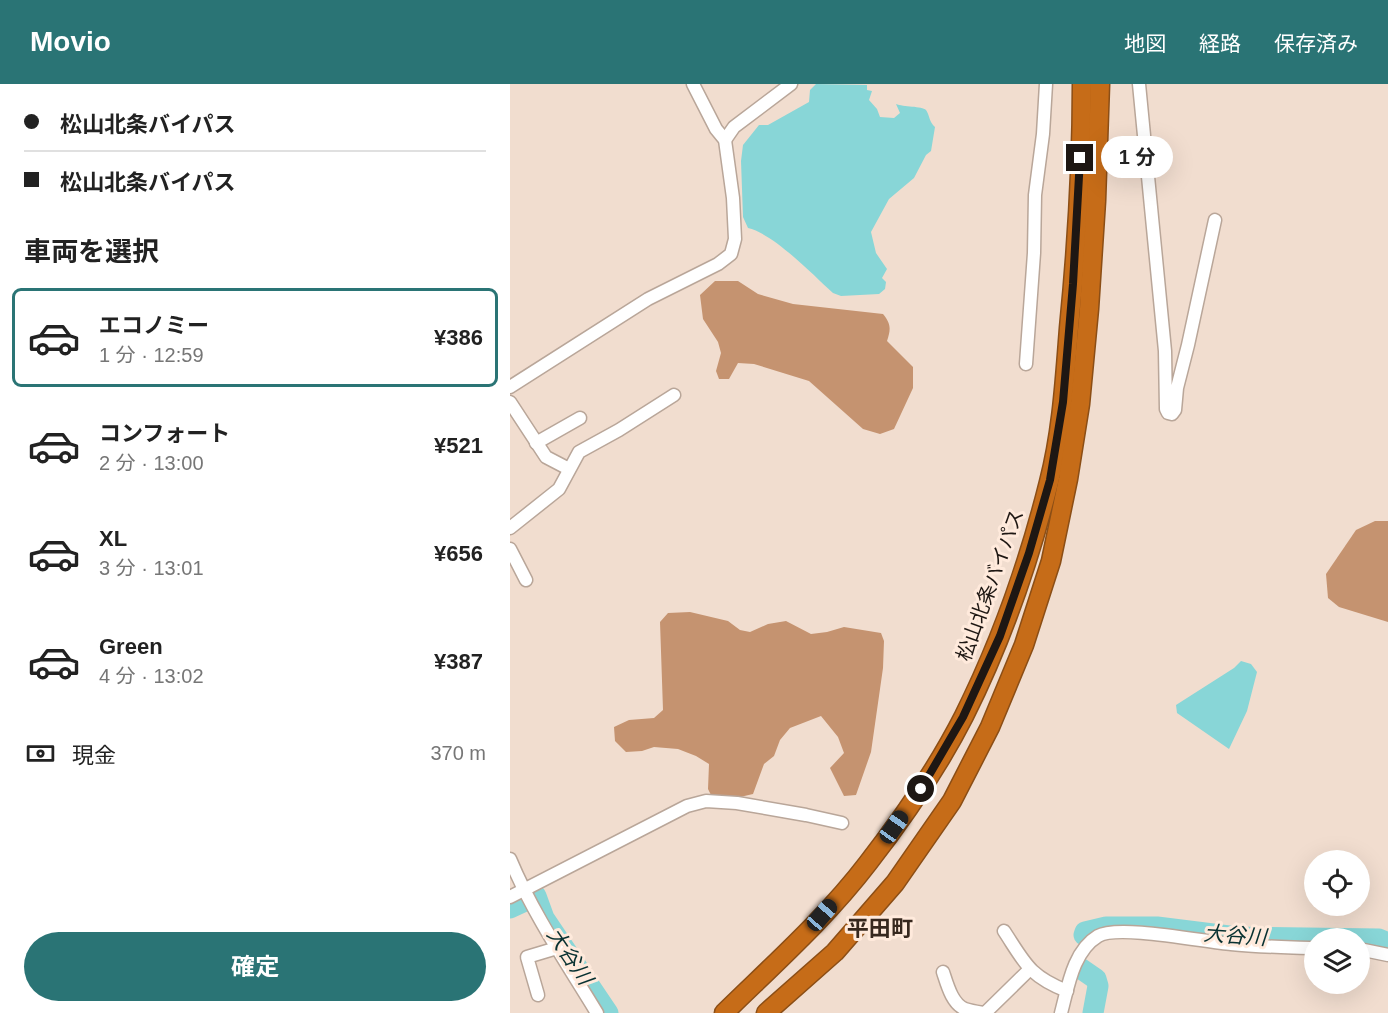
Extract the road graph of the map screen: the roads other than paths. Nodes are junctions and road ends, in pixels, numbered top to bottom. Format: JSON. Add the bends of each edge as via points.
{"nodes":[{"id":1,"x":693,"y":84,"type":"edge"},
{"id":2,"x":791,"y":84,"type":"edge"},
{"id":3,"x":1046,"y":84,"type":"edge"},
{"id":4,"x":1082,"y":84,"type":"edge"},
{"id":5,"x":1100,"y":84,"type":"edge"},
{"id":6,"x":1139,"y":84,"type":"edge"},
{"id":7,"x":725,"y":140,"type":"junction"},
{"id":8,"x":1215,"y":220,"type":"dead end"},
{"id":9,"x":1026,"y":364,"type":"dead end"},
{"id":10,"x":510,"y":387,"type":"edge"},
{"id":11,"x":675,"y":395,"type":"dead end"},
{"id":12,"x":510,"y":402,"type":"edge"},
{"id":13,"x":579,"y":418,"type":"dead end"},
{"id":14,"x":536,"y":443,"type":"junction"},
{"id":15,"x":569,"y":469,"type":"junction"},
{"id":16,"x":510,"y":528,"type":"edge"},
{"id":17,"x":510,"y":549,"type":"edge"},
{"id":18,"x":526,"y":580,"type":"dead end"},
{"id":19,"x":842,"y":823,"type":"dead end"},
{"id":20,"x":510,"y":859,"type":"edge"},
{"id":21,"x":523,"y":890,"type":"junction"},
{"id":22,"x":510,"y":897,"type":"edge"},
{"id":23,"x":1004,"y":931,"type":"dead end"},
{"id":24,"x":557,"y":948,"type":"junction"},
{"id":25,"x":1304,"y":948,"type":"edge"},
{"id":26,"x":1370,"y":952,"type":"edge"},
{"id":27,"x":1388,"y":955,"type":"edge"},
{"id":28,"x":1029,"y":970,"type":"junction"},
{"id":29,"x":942,"y":972,"type":"dead end"},
{"id":30,"x":1067,"y":991,"type":"junction"},
{"id":31,"x":538,"y":995,"type":"dead end"},
{"id":32,"x":964,"y":1009,"type":"junction"},
{"id":33,"x":597,"y":1013,"type":"edge"},
{"id":34,"x":724,"y":1013,"type":"edge"},
{"id":35,"x":766,"y":1013,"type":"edge"},
{"id":36,"x":950,"y":1013,"type":"edge"},
{"id":37,"x":985,"y":1013,"type":"edge"},
{"id":38,"x":1061,"y":1013,"type":"edge"}],
"edges":[{"from":1,"to":7,"type":"street"},
{"from":2,"to":7,"type":"street","via":[[734,127]]},
{"from":3,"to":9,"type":"street","via":[[1035,195]]},
{"from":4,"to":34,"type":"highway","name":"松山北条バイパス","via":[[1063,402],[1050,480],[1000,636],[963,717],[921,789],[867,865],[807,932]]},
{"from":5,"to":35,"type":"highway","via":[[1089,309],[1080,404],[1051,561],[1024,645],[990,727],[952,801],[895,883],[834,952]]},
{"from":6,"to":8,"type":"street","via":[[1165,351],[1166,409],[1172,414],[1176,410],[1177,388]]},
{"from":7,"to":10,"type":"street","via":[[733,198],[735,239],[731,254],[648,299]]},
{"from":11,"to":15,"type":"street","via":[[579,452]]},
{"from":12,"to":14,"type":"street"},
{"from":13,"to":14,"type":"street"},
{"from":14,"to":15,"type":"street","via":[[546,457]]},
{"from":15,"to":16,"type":"street","via":[[559,489]]},
{"from":17,"to":18,"type":"street"},
{"from":19,"to":21,"type":"street","via":[[736,802],[706,801],[687,806]]},
{"from":20,"to":21,"type":"street"},
{"from":21,"to":22,"type":"street"},
{"from":21,"to":24,"type":"street"},
{"from":23,"to":28,"type":"street"},
{"from":24,"to":31,"type":"street","via":[[527,957]]},
{"from":24,"to":33,"type":"street"},
{"from":25,"to":30,"type":"street","via":[[1233,945],[1108,932],[1098,936],[1080,955]]},
{"from":26,"to":27,"type":"street"},
{"from":28,"to":30,"type":"street"},
{"from":28,"to":37,"type":"street"},
{"from":29,"to":32,"type":"street"},
{"from":30,"to":38,"type":"street"},
{"from":32,"to":36,"type":"street"},
{"from":32,"to":37,"type":"street"}]}
